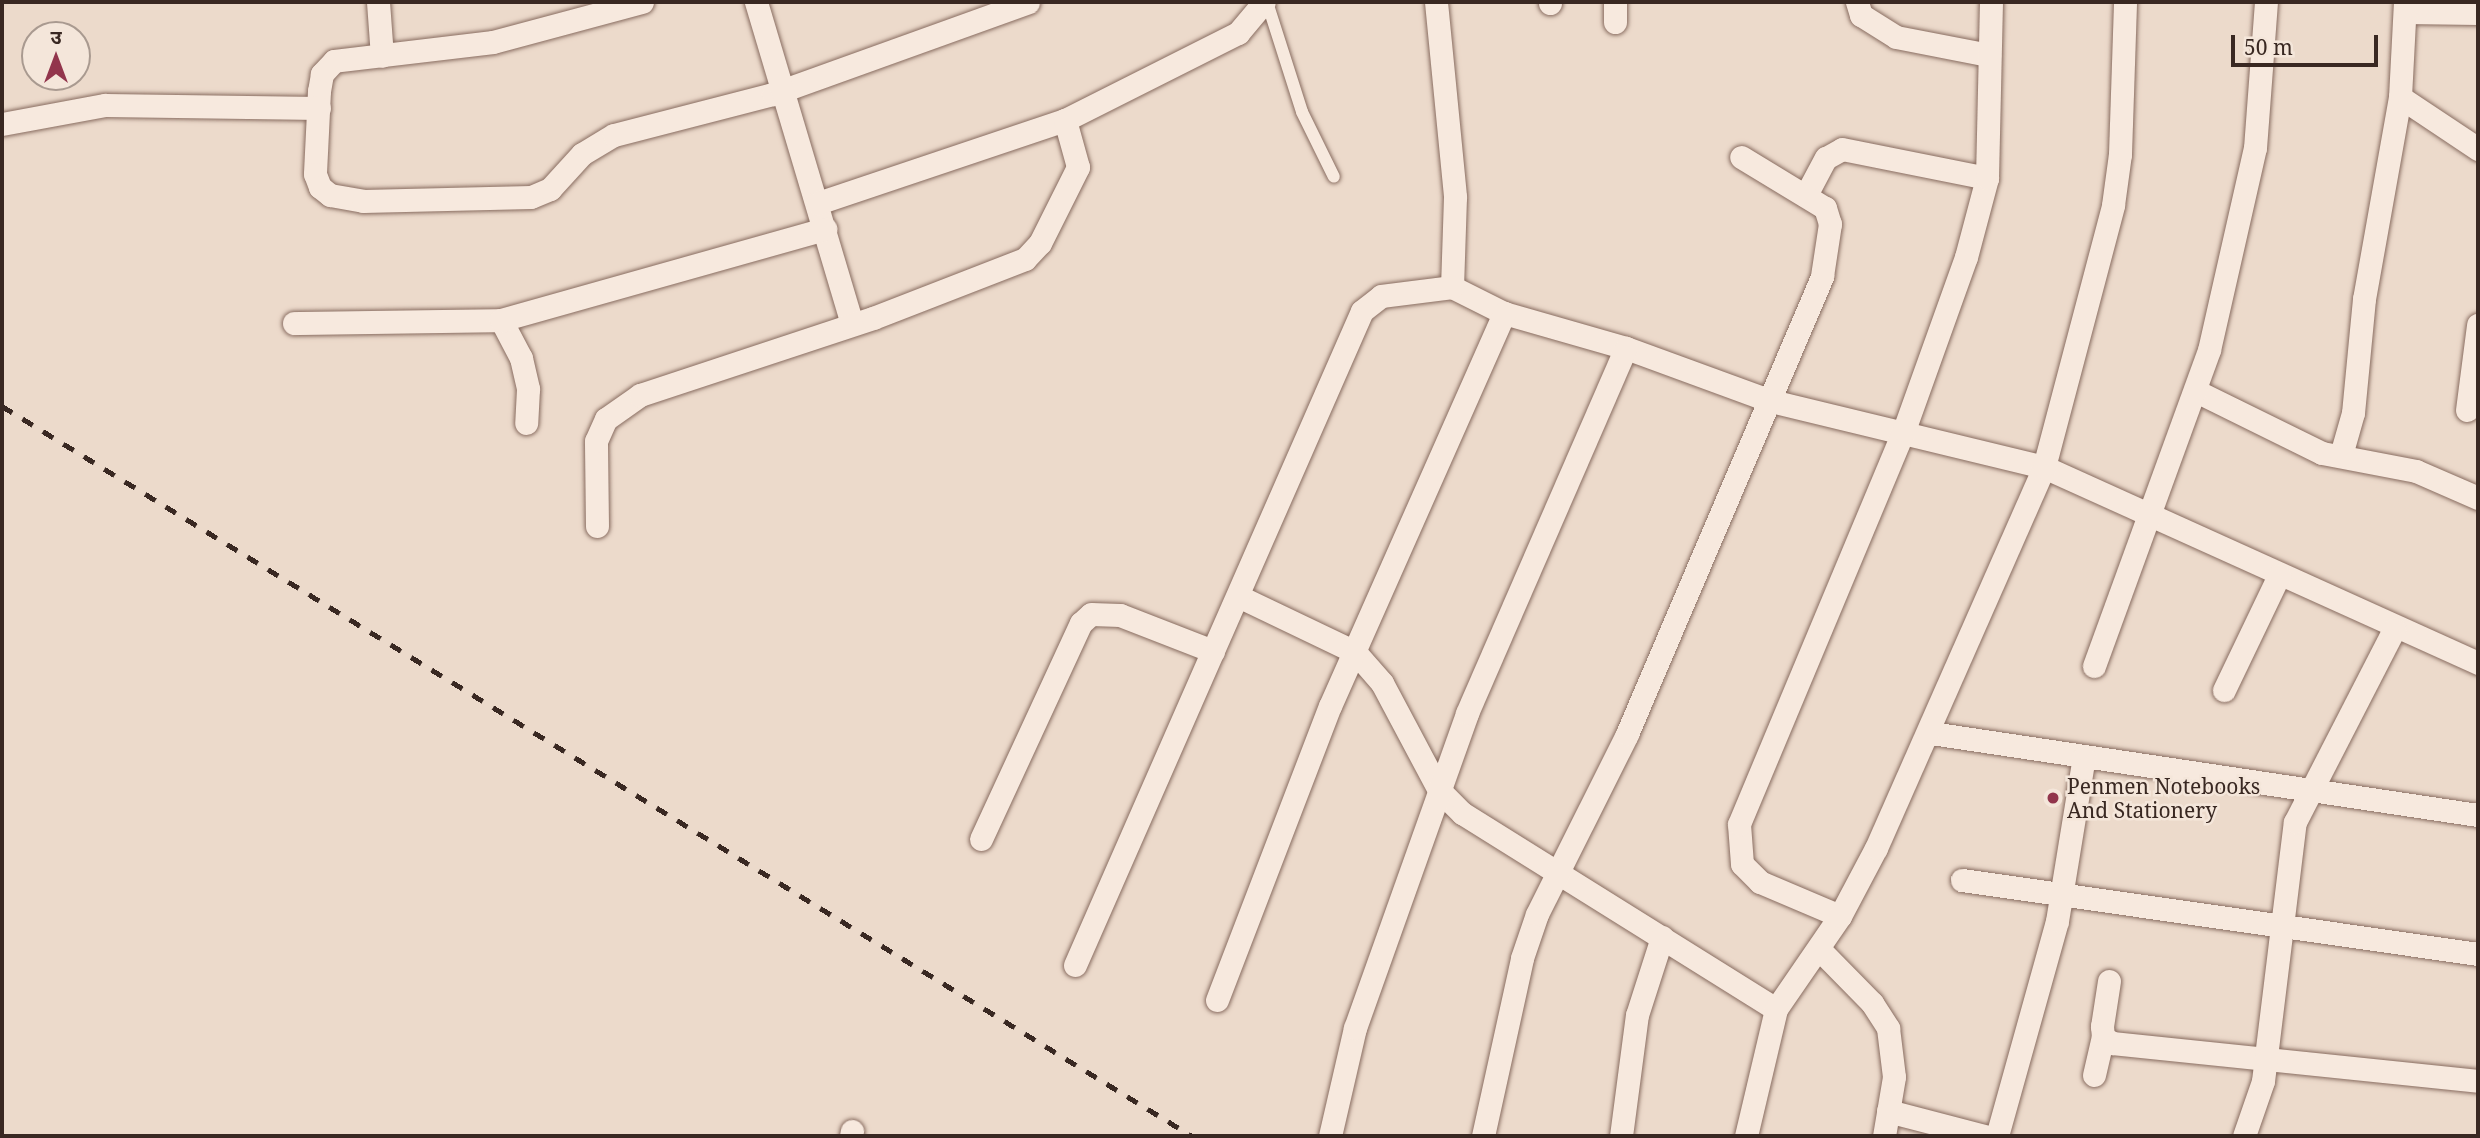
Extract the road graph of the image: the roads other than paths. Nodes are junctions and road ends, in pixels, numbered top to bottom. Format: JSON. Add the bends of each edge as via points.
{"nodes":[{"id":1,"x":377,"y":2,"type":"edge"},
{"id":2,"x":642,"y":2,"type":"edge"},
{"id":3,"x":756,"y":2,"type":"edge"},
{"id":4,"x":1028,"y":2,"type":"edge"},
{"id":5,"x":1266,"y":2,"type":"edge"},
{"id":6,"x":1436,"y":2,"type":"edge"},
{"id":7,"x":1857,"y":2,"type":"edge"},
{"id":8,"x":1991,"y":2,"type":"edge"},
{"id":9,"x":2266,"y":3,"type":"edge"},
{"id":10,"x":2405,"y":7,"type":"edge"},
{"id":11,"x":2125,"y":9,"type":"edge"},
{"id":12,"x":2478,"y":13,"type":"edge"},
{"id":13,"x":1989,"y":55,"type":"junction"},
{"id":14,"x":382,"y":56,"type":"junction"},
{"id":15,"x":2401,"y":88,"type":"junction"},
{"id":16,"x":781,"y":91,"type":"junction"},
{"id":17,"x":319,"y":108,"type":"junction"},
{"id":18,"x":1065,"y":120,"type":"junction"},
{"id":19,"x":2,"y":124,"type":"edge"},
{"id":20,"x":2478,"y":149,"type":"edge"},
{"id":21,"x":1741,"y":158,"type":"dead end"},
{"id":22,"x":1334,"y":177,"type":"dead end"},
{"id":23,"x":1987,"y":178,"type":"junction"},
{"id":24,"x":1807,"y":193,"type":"junction"},
{"id":25,"x":818,"y":203,"type":"junction"},
{"id":26,"x":825,"y":229,"type":"junction"},
{"id":27,"x":1452,"y":287,"type":"junction"},
{"id":28,"x":1504,"y":313,"type":"junction"},
{"id":29,"x":501,"y":320,"type":"junction"},
{"id":30,"x":294,"y":323,"type":"dead end"},
{"id":31,"x":852,"y":324,"type":"junction"},
{"id":32,"x":2478,"y":325,"type":"edge"},
{"id":33,"x":1626,"y":348,"type":"junction"},
{"id":34,"x":2196,"y":391,"type":"junction"},
{"id":35,"x":1771,"y":401,"type":"junction"},
{"id":36,"x":2467,"y":410,"type":"dead end"},
{"id":37,"x":526,"y":424,"type":"dead end"},
{"id":38,"x":1904,"y":430,"type":"junction"},
{"id":39,"x":2341,"y":455,"type":"junction"},
{"id":40,"x":2044,"y":467,"type":"junction"},
{"id":41,"x":2478,"y":498,"type":"edge"},
{"id":42,"x":2150,"y":520,"type":"junction"},
{"id":43,"x":597,"y":526,"type":"dead end"},
{"id":44,"x":2279,"y":575,"type":"junction"},
{"id":45,"x":1238,"y":596,"type":"junction"},
{"id":46,"x":2394,"y":629,"type":"junction"},
{"id":47,"x":1213,"y":651,"type":"junction"},
{"id":48,"x":1355,"y":652,"type":"junction"},
{"id":49,"x":2478,"y":663,"type":"edge"},
{"id":50,"x":2094,"y":666,"type":"dead end"},
{"id":51,"x":2224,"y":690,"type":"dead end"},
{"id":52,"x":1931,"y":733,"type":"junction"},
{"id":53,"x":2084,"y":757,"type":"junction"},
{"id":54,"x":1439,"y":790,"type":"junction"},
{"id":55,"x":2314,"y":791,"type":"junction"},
{"id":56,"x":2478,"y":815,"type":"edge"},
{"id":57,"x":981,"y":839,"type":"dead end"},
{"id":58,"x":1558,"y":872,"type":"junction"},
{"id":59,"x":1962,"y":880,"type":"dead end"},
{"id":60,"x":2062,"y":897,"type":"junction"},
{"id":61,"x":1840,"y":916,"type":"junction"},
{"id":62,"x":2279,"y":925,"type":"junction"},
{"id":63,"x":1662,"y":937,"type":"junction"},
{"id":64,"x":1819,"y":948,"type":"junction"},
{"id":65,"x":2478,"y":954,"type":"edge"},
{"id":66,"x":1075,"y":965,"type":"dead end"},
{"id":67,"x":2109,"y":981,"type":"dead end"},
{"id":68,"x":1217,"y":1000,"type":"dead end"},
{"id":69,"x":1776,"y":1009,"type":"junction"},
{"id":70,"x":2103,"y":1037,"type":"junction"},
{"id":71,"x":2266,"y":1062,"type":"junction"},
{"id":72,"x":2094,"y":1075,"type":"dead end"},
{"id":73,"x":2478,"y":1081,"type":"edge"},
{"id":74,"x":1888,"y":1111,"type":"junction"},
{"id":75,"x":1329,"y":1136,"type":"edge"},
{"id":76,"x":1483,"y":1136,"type":"edge"},
{"id":77,"x":1621,"y":1136,"type":"edge"},
{"id":78,"x":1746,"y":1136,"type":"edge"},
{"id":79,"x":1884,"y":1136,"type":"edge"},
{"id":80,"x":1985,"y":1136,"type":"edge"},
{"id":81,"x":1997,"y":1136,"type":"edge"},
{"id":82,"x":2244,"y":1136,"type":"edge"}],
"edges":[{"from":1,"to":14,"type":"street"},
{"from":2,"to":14,"type":"street","via":[[493,42]]},
{"from":3,"to":16,"type":"street"},
{"from":4,"to":16,"type":"street"},
{"from":5,"to":18,"type":"street","via":[[1238,33]]},
{"from":5,"to":22,"type":"lane","via":[[1301,112]]},
{"from":6,"to":27,"type":"street","via":[[1455,197]]},
{"from":7,"to":13,"type":"street","via":[[1861,15],[1896,37]]},
{"from":8,"to":13,"type":"street"},
{"from":9,"to":34,"type":"street","via":[[2255,148]]},
{"from":10,"to":12,"type":"street"},
{"from":10,"to":15,"type":"street"},
{"from":11,"to":40,"type":"street","via":[[2120,154],[2113,205]]},
{"from":13,"to":23,"type":"street"},
{"from":14,"to":17,"type":"street","via":[[334,61],[322,74]]},
{"from":15,"to":20,"type":"street"},
{"from":15,"to":39,"type":"street","via":[[2364,299],[2353,413]]},
{"from":16,"to":17,"type":"street","via":[[614,135],[582,153],[550,189],[518,197],[363,201],[330,195],[315,174]]},
{"from":16,"to":25,"type":"street"},
{"from":17,"to":19,"type":"street","via":[[104,105]]},
{"from":18,"to":25,"type":"street"},
{"from":18,"to":31,"type":"street","via":[[1078,167],[1040,243],[1025,259]]},
{"from":21,"to":24,"type":"street"},
{"from":23,"to":24,"type":"street","via":[[1843,149],[1826,158]]},
{"from":23,"to":38,"type":"street","via":[[1966,257]]},
{"from":24,"to":35,"type":"street","via":[[1825,208],[1830,224],[1822,276]]},
{"from":25,"to":26,"type":"street"},
{"from":26,"to":29,"type":"street"},
{"from":26,"to":31,"type":"street"},
{"from":27,"to":28,"type":"street"},
{"from":27,"to":45,"type":"street","via":[[1381,296],[1362,311]]},
{"from":28,"to":33,"type":"street"},
{"from":28,"to":48,"type":"street"},
{"from":29,"to":30,"type":"street"},
{"from":29,"to":37,"type":"street","via":[[522,358],[528,390]]},
{"from":31,"to":43,"type":"street","via":[[640,395],[606,419],[596,441]]},
{"from":32,"to":36,"type":"street"},
{"from":33,"to":35,"type":"street"},
{"from":33,"to":54,"type":"street"},
{"from":34,"to":39,"type":"street","via":[[2303,446]]},
{"from":34,"to":42,"type":"street"},
{"from":35,"to":38,"type":"street"},
{"from":35,"to":58,"type":"street","via":[[1627,734]]},
{"from":38,"to":40,"type":"street"},
{"from":38,"to":61,"type":"street","via":[[1739,824],[1742,864],[1760,882]]},
{"from":39,"to":41,"type":"street","via":[[2416,471]]},
{"from":40,"to":42,"type":"street"},
{"from":40,"to":52,"type":"street"},
{"from":42,"to":44,"type":"street"},
{"from":42,"to":50,"type":"street"},
{"from":44,"to":46,"type":"street"},
{"from":44,"to":51,"type":"street"},
{"from":45,"to":47,"type":"street"},
{"from":45,"to":48,"type":"street"},
{"from":46,"to":49,"type":"street"},
{"from":46,"to":55,"type":"street"},
{"from":47,"to":57,"type":"street","via":[[1120,615],[1091,614],[1081,623]]},
{"from":47,"to":66,"type":"street"},
{"from":48,"to":54,"type":"street","via":[[1396,706]]},
{"from":48,"to":68,"type":"street"},
{"from":52,"to":53,"type":"street"},
{"from":52,"to":61,"type":"street"},
{"from":53,"to":55,"type":"street"},
{"from":53,"to":60,"type":"street"},
{"from":54,"to":58,"type":"street","via":[[1462,813]]},
{"from":54,"to":75,"type":"street","via":[[1355,1028]]},
{"from":55,"to":56,"type":"street"},
{"from":55,"to":62,"type":"street","via":[[2295,822]]},
{"from":58,"to":63,"type":"street"},
{"from":58,"to":76,"type":"street","via":[[1522,958]]},
{"from":59,"to":60,"type":"street"},
{"from":60,"to":62,"type":"street"},
{"from":60,"to":81,"type":"street"},
{"from":61,"to":64,"type":"street"},
{"from":62,"to":65,"type":"street"},
{"from":62,"to":71,"type":"street"},
{"from":63,"to":69,"type":"street"},
{"from":63,"to":77,"type":"street","via":[[1637,1016]]},
{"from":64,"to":69,"type":"street"},
{"from":64,"to":74,"type":"street","via":[[1872,1003],[1888,1028],[1894,1077]]},
{"from":67,"to":70,"type":"street"},
{"from":69,"to":78,"type":"street"},
{"from":70,"to":71,"type":"street"},
{"from":70,"to":72,"type":"street"},
{"from":71,"to":73,"type":"street"},
{"from":71,"to":82,"type":"street"},
{"from":74,"to":79,"type":"street"},
{"from":74,"to":80,"type":"street"}]}
